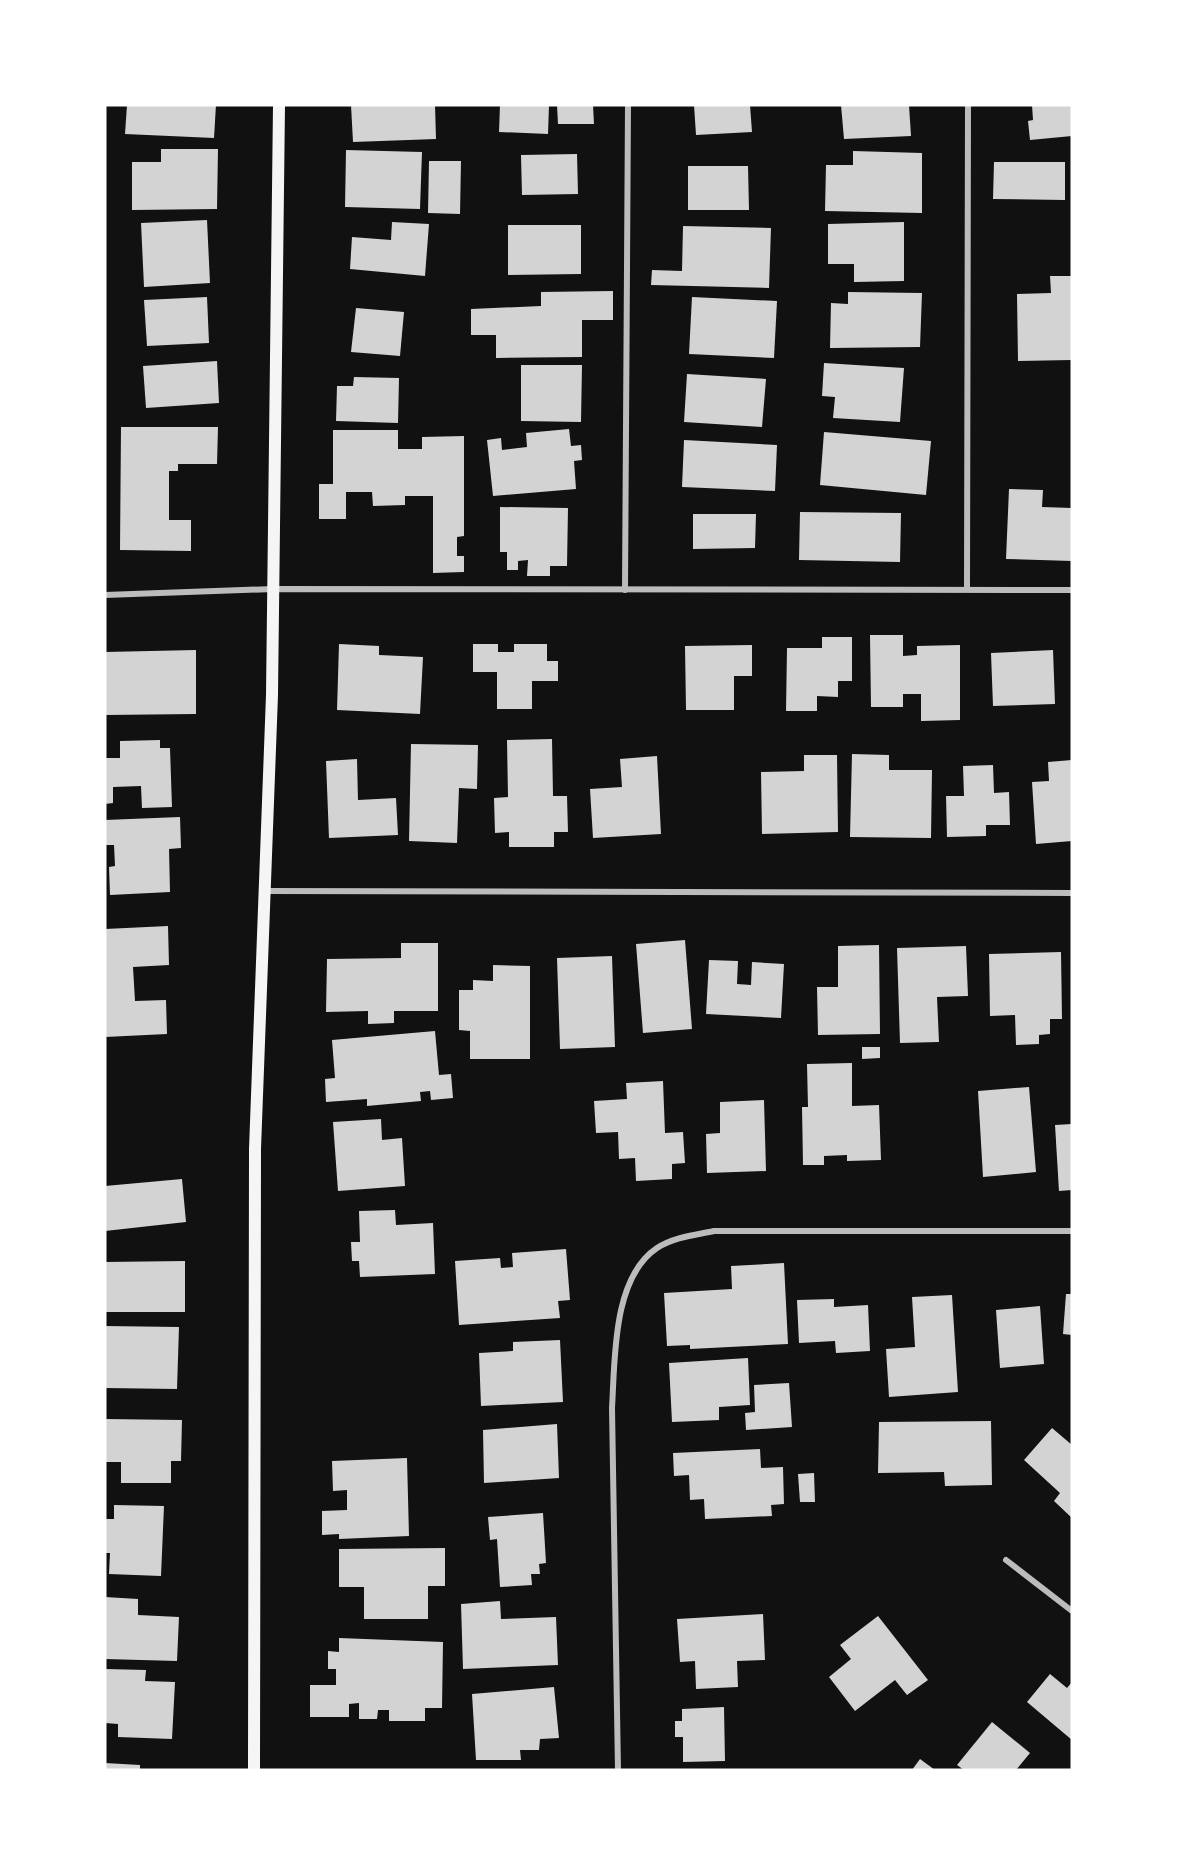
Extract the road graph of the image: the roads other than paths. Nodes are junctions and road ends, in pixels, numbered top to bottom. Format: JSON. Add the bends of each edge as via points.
{"nodes":[{"id":1,"x":279,"y":105,"type":"edge"},
{"id":2,"x":628,"y":105,"type":"edge"},
{"id":3,"x":969,"y":105,"type":"edge"},
{"id":4,"x":968,"y":588,"type":"junction"},
{"id":5,"x":273,"y":589,"type":"junction"},
{"id":6,"x":625,"y":590,"type":"junction"},
{"id":7,"x":1072,"y":590,"type":"edge"},
{"id":8,"x":105,"y":595,"type":"edge"},
{"id":9,"x":265,"y":891,"type":"junction"},
{"id":10,"x":1072,"y":893,"type":"edge"},
{"id":11,"x":1072,"y":1231,"type":"edge"},
{"id":12,"x":1006,"y":1560,"type":"dead end"},
{"id":13,"x":1072,"y":1611,"type":"edge"},
{"id":14,"x":254,"y":1770,"type":"edge"},
{"id":15,"x":618,"y":1770,"type":"edge"}],
"edges":[{"from":1,"to":5,"type":"main road"},
{"from":2,"to":6,"type":"street"},
{"from":3,"to":4,"type":"street"},
{"from":4,"to":6,"type":"street"},
{"from":4,"to":7,"type":"street"},
{"from":5,"to":6,"type":"street"},
{"from":5,"to":8,"type":"street"},
{"from":5,"to":9,"type":"main road"},
{"from":9,"to":10,"type":"street"},
{"from":9,"to":14,"type":"main road","via":[[255,1149]]},
{"from":11,"to":15,"type":"street","via":[[714,1231],[669,1242],[646,1257],[624,1301],[615,1353]]},
{"from":12,"to":13,"type":"street"}]}
